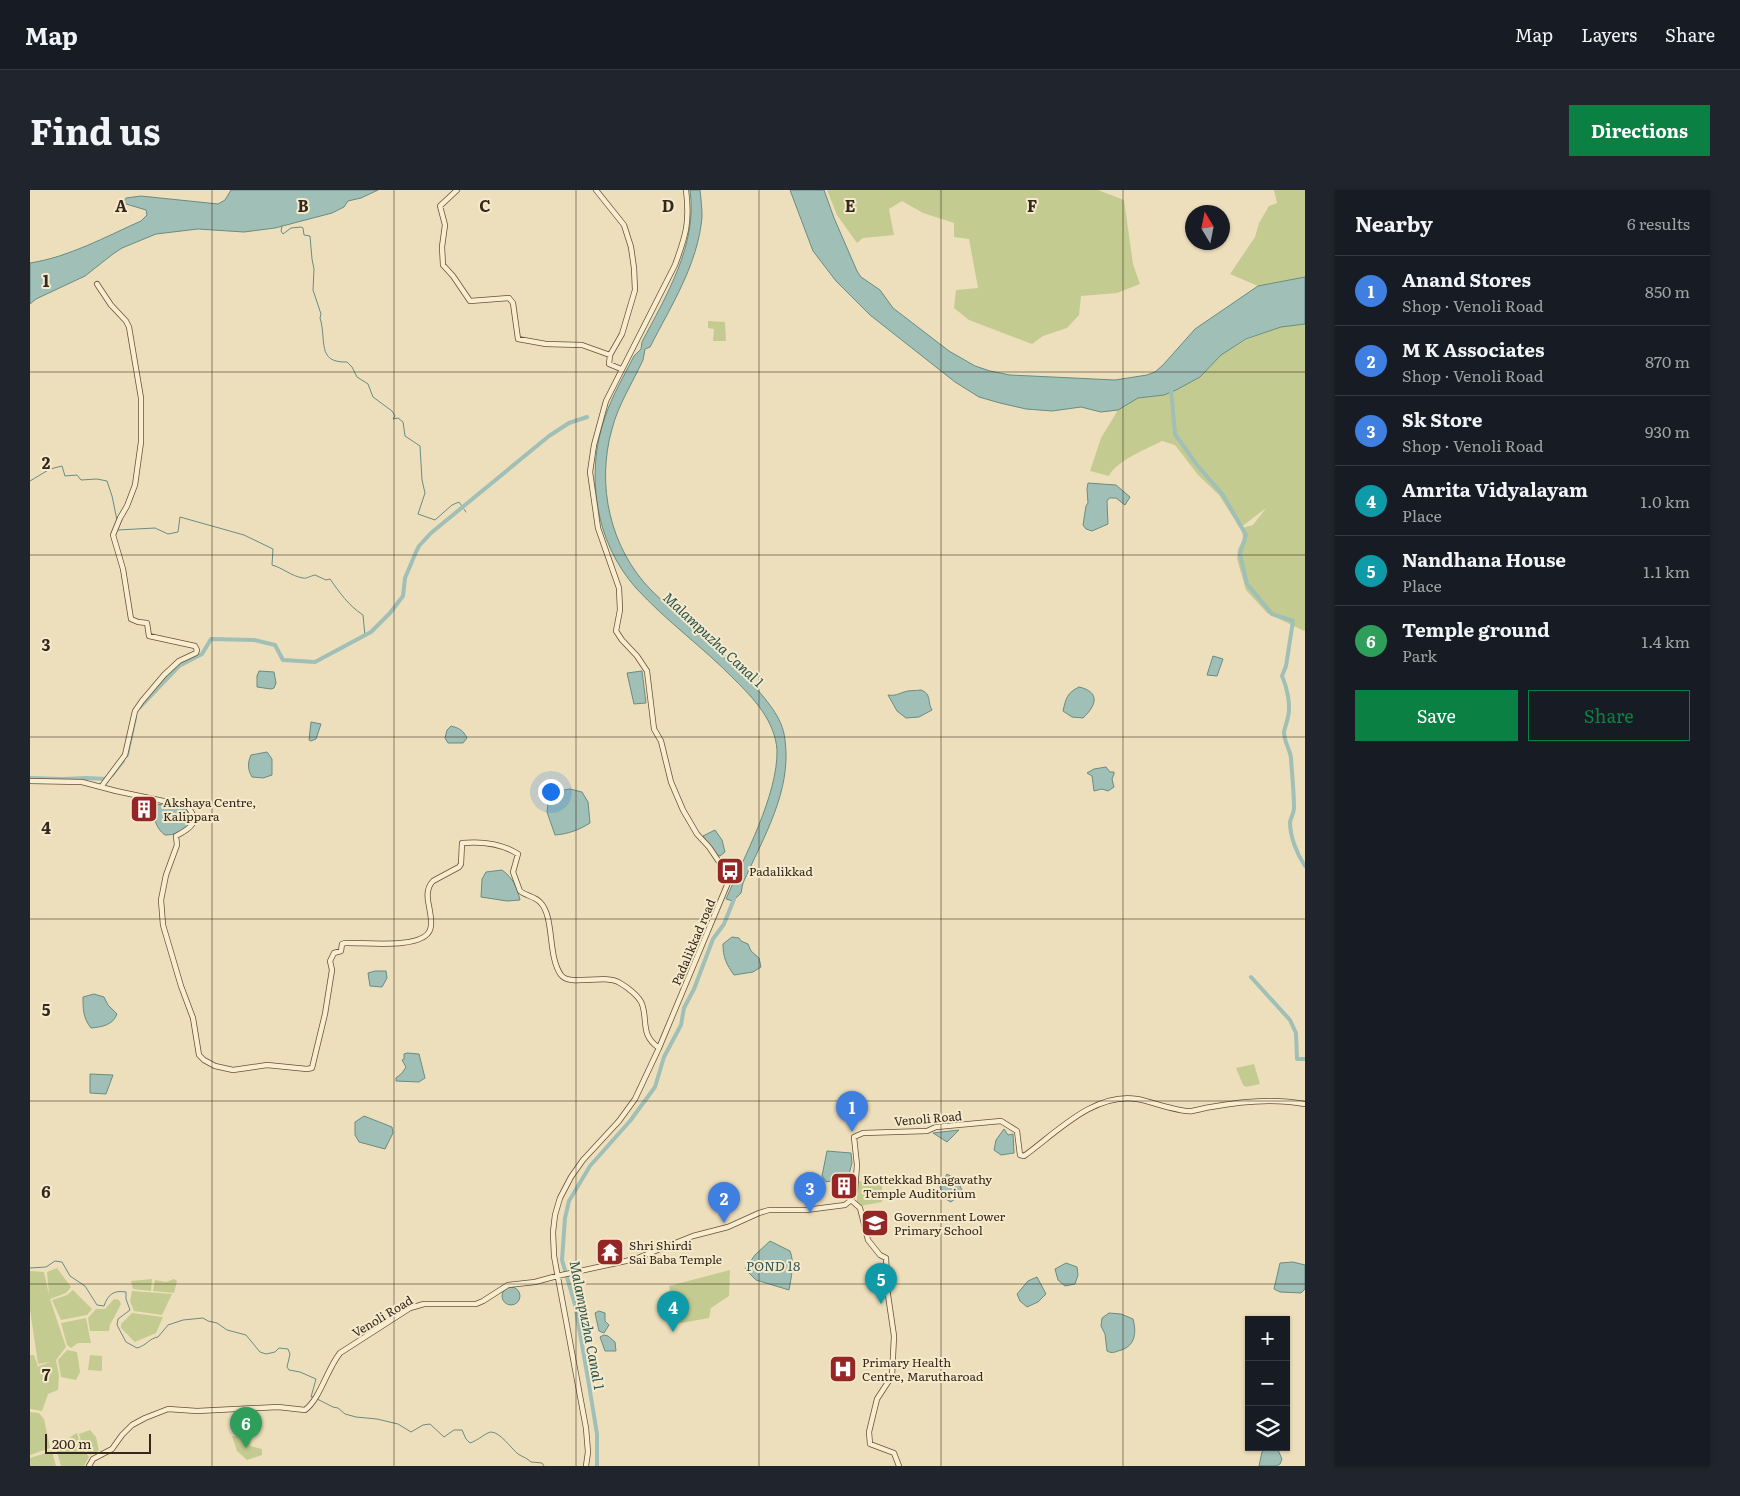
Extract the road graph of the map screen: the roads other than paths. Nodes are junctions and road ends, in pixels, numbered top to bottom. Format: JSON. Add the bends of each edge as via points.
{"nodes":[{"id":1,"x":457,"y":190,"type":"edge"},
{"id":2,"x":596,"y":190,"type":"edge"},
{"id":3,"x":686,"y":190,"type":"edge"},
{"id":4,"x":97,"y":284,"type":"dead end"},
{"id":5,"x":610,"y":355,"type":"junction"},
{"id":6,"x":621,"y":369,"type":"junction"},
{"id":7,"x":30,"y":780,"type":"edge"},
{"id":8,"x":102,"y":785,"type":"junction"},
{"id":9,"x":659,"y":1048,"type":"junction"},
{"id":10,"x":1305,"y":1104,"type":"edge"},
{"id":11,"x":851,"y":1200,"type":"junction"},
{"id":12,"x":558,"y":1276,"type":"junction"},
{"id":13,"x":88,"y":1466,"type":"edge"},
{"id":14,"x":586,"y":1466,"type":"edge"},
{"id":15,"x":899,"y":1466,"type":"edge"}],
"edges":[{"from":1,"to":5,"type":"street","via":[[440,206],[445,225],[443,265],[470,301],[509,298],[513,303],[518,340],[582,345]]},
{"from":2,"to":5,"type":"street","via":[[624,225],[634,268],[635,290],[622,334]]},
{"from":3,"to":6,"type":"street","via":[[688,219],[675,265]]},
{"from":4,"to":8,"type":"street","via":[[129,327],[141,398],[138,470],[113,536],[123,569],[131,618],[147,623],[149,636],[195,646],[197,650],[164,675],[142,701],[135,711],[125,755]]},
{"from":5,"to":6,"type":"street","via":[[609,364]]},
{"from":6,"to":9,"type":"street","name":"Padalikkad road","via":[[606,401],[590,472],[598,528],[620,588],[616,631],[646,671],[654,729],[661,741],[671,782],[683,810],[730,878]]},
{"from":7,"to":8,"type":"street"},
{"from":8,"to":9,"type":"street","via":[[188,806],[194,816],[192,826],[176,836],[177,845],[161,900],[162,918],[193,1018],[199,1055],[215,1066],[237,1070],[267,1065],[312,1068],[325,1014],[333,954],[340,951],[345,943],[414,942],[426,935],[430,929],[427,896],[431,882],[459,867],[462,843],[477,841],[492,843],[518,854],[513,874],[520,892],[536,898],[545,909],[561,975],[568,980],[608,978],[620,983],[642,1004],[647,1035]]},
{"from":9,"to":12,"type":"street","name":"Padalikkad road","via":[[635,1099],[583,1160],[560,1198],[553,1232]]},
{"from":10,"to":11,"type":"street","name":"Venoli Road","via":[[1259,1100],[1186,1112],[1125,1098],[1084,1112],[1062,1125],[1024,1156],[1019,1151],[1017,1131],[1001,1121],[936,1126],[927,1130],[863,1133],[854,1137],[857,1165]]},
{"from":11,"to":12,"type":"street","name":"Venoli Road","via":[[844,1205],[806,1210],[769,1210],[635,1259]]},
{"from":11,"to":15,"type":"street","via":[[860,1208],[868,1240],[886,1258],[894,1343],[892,1376],[877,1399],[869,1432],[870,1444],[894,1453]]},
{"from":12,"to":13,"type":"street","name":"Venoli Road","via":[[508,1285],[476,1304],[424,1304],[410,1308],[340,1353],[305,1410],[278,1407],[196,1411],[168,1409],[132,1425],[112,1449],[93,1459]]},
{"from":12,"to":14,"type":"street","name":"Padalikkad road","via":[[585,1420]]}]}
